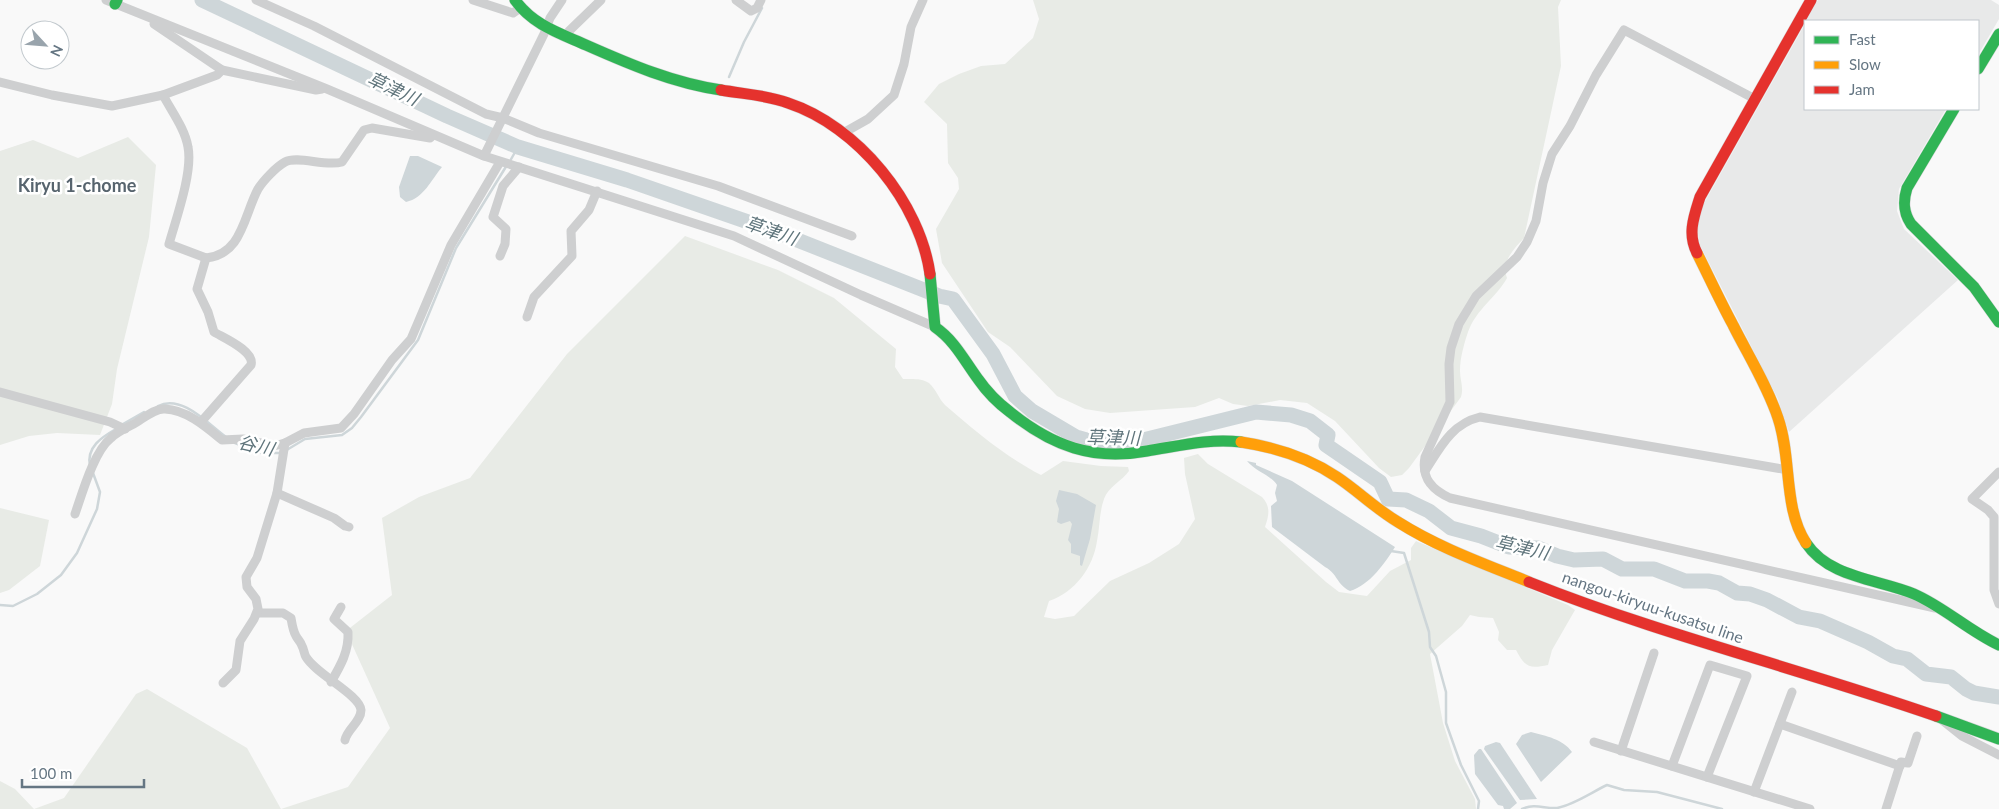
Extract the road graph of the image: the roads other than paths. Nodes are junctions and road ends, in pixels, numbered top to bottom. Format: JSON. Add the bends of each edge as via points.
{"nodes":[{"id":1,"x":256,"y":0,"type":"edge"},
{"id":2,"x":473,"y":0,"type":"edge"},
{"id":3,"x":562,"y":0,"type":"edge"},
{"id":4,"x":601,"y":0,"type":"edge"},
{"id":5,"x":736,"y":0,"type":"edge"},
{"id":6,"x":761,"y":0,"type":"edge"},
{"id":7,"x":923,"y":0,"type":"edge"},
{"id":8,"x":1811,"y":0,"type":"edge"},
{"id":9,"x":113,"y":1,"type":"edge"},
{"id":10,"x":484,"y":2,"type":"edge"},
{"id":11,"x":517,"y":4,"type":"edge"},
{"id":12,"x":140,"y":14,"type":"junction"},
{"id":13,"x":546,"y":27,"type":"junction"},
{"id":14,"x":1999,"y":34,"type":"edge"},
{"id":15,"x":567,"y":37,"type":"junction"},
{"id":16,"x":1979,"y":67,"type":"edge"},
{"id":17,"x":222,"y":70,"type":"junction"},
{"id":18,"x":0,"y":82,"type":"edge"},
{"id":19,"x":326,"y":89,"type":"junction"},
{"id":20,"x":163,"y":95,"type":"junction"},
{"id":21,"x":1755,"y":99,"type":"junction"},
{"id":22,"x":1953,"y":110,"type":"edge"},
{"id":23,"x":502,"y":120,"type":"junction"},
{"id":24,"x":845,"y":132,"type":"junction"},
{"id":25,"x":434,"y":135,"type":"junction"},
{"id":26,"x":484,"y":156,"type":"junction"},
{"id":27,"x":500,"y":162,"type":"junction"},
{"id":28,"x":519,"y":167,"type":"junction"},
{"id":29,"x":597,"y":191,"type":"junction"},
{"id":30,"x":852,"y":236,"type":"dead end"},
{"id":31,"x":500,"y":256,"type":"dead end"},
{"id":32,"x":206,"y":258,"type":"junction"},
{"id":33,"x":527,"y":316,"type":"dead end"},
{"id":34,"x":1999,"y":322,"type":"edge"},
{"id":35,"x":935,"y":327,"type":"junction"},
{"id":36,"x":0,"y":392,"type":"edge"},
{"id":37,"x":201,"y":422,"type":"junction"},
{"id":38,"x":126,"y":429,"type":"junction"},
{"id":39,"x":285,"y":443,"type":"junction"},
{"id":40,"x":1788,"y":470,"type":"junction"},
{"id":41,"x":1425,"y":471,"type":"junction"},
{"id":42,"x":1999,"y":472,"type":"edge"},
{"id":43,"x":277,"y":492,"type":"junction"},
{"id":44,"x":75,"y":514,"type":"dead end"},
{"id":45,"x":349,"y":527,"type":"dead end"},
{"id":46,"x":1999,"y":604,"type":"edge"},
{"id":47,"x":341,"y":607,"type":"dead end"},
{"id":48,"x":1941,"y":609,"type":"junction"},
{"id":49,"x":257,"y":613,"type":"junction"},
{"id":50,"x":1999,"y":645,"type":"edge"},
{"id":51,"x":1654,"y":653,"type":"dead end"},
{"id":52,"x":223,"y":682,"type":"dead end"},
{"id":53,"x":331,"y":682,"type":"junction"},
{"id":54,"x":1792,"y":692,"type":"dead end"},
{"id":55,"x":1938,"y":716,"type":"junction"},
{"id":56,"x":1780,"y":724,"type":"junction"},
{"id":57,"x":1917,"y":736,"type":"dead end"},
{"id":58,"x":1999,"y":739,"type":"edge"},
{"id":59,"x":345,"y":740,"type":"dead end"},
{"id":60,"x":1594,"y":742,"type":"dead end"},
{"id":61,"x":1621,"y":751,"type":"junction"},
{"id":62,"x":1999,"y":756,"type":"edge"},
{"id":63,"x":1672,"y":766,"type":"junction"},
{"id":64,"x":1900,"y":766,"type":"junction"},
{"id":65,"x":1707,"y":777,"type":"junction"},
{"id":66,"x":1754,"y":792,"type":"junction"},
{"id":67,"x":1810,"y":809,"type":"edge"},
{"id":68,"x":1886,"y":809,"type":"edge"}],
"edges":[{"from":1,"to":23,"type":"street"},
{"from":2,"to":10,"type":"street"},
{"from":3,"to":13,"type":"street"},
{"from":4,"to":15,"type":"street","via":[[569,31]]},
{"from":5,"to":6,"type":"street","via":[[751,11]]},
{"from":7,"to":24,"type":"street","via":[[911,27],[894,95],[868,119]]},
{"from":8,"to":21,"type":"main road"},
{"from":9,"to":12,"type":"street"},
{"from":10,"to":11,"type":"street","via":[[513,12]]},
{"from":11,"to":13,"type":"main road"},
{"from":12,"to":17,"type":"street"},
{"from":12,"to":19,"type":"street"},
{"from":13,"to":15,"type":"main road"},
{"from":13,"to":23,"type":"street"},
{"from":14,"to":16,"type":"main road"},
{"from":15,"to":24,"type":"main road","via":[[666,78],[789,103],[822,117]]},
{"from":17,"to":19,"type":"street","via":[[316,90]]},
{"from":17,"to":20,"type":"street","via":[[217,75]]},
{"from":18,"to":20,"type":"street","via":[[52,96],[112,106]]},
{"from":19,"to":25,"type":"street"},
{"from":20,"to":32,"type":"street","via":[[189,149],[188,175],[169,244]]},
{"from":21,"to":40,"type":"main road","via":[[1697,203],[1691,234],[1697,256],[1768,392],[1786,447]]},
{"from":21,"to":41,"type":"street","via":[[1624,30],[1552,154],[1536,222],[1527,242],[1517,257],[1476,296],[1459,324],[1449,364],[1450,402],[1425,457]]},
{"from":22,"to":34,"type":"main road","via":[[1907,188],[1904,210],[1911,224],[1984,298]]},
{"from":23,"to":26,"type":"street"},
{"from":23,"to":30,"type":"street","via":[[718,186]]},
{"from":24,"to":35,"type":"main road","via":[[873,158],[896,190],[924,242]]},
{"from":25,"to":26,"type":"street"},
{"from":25,"to":32,"type":"street","via":[[430,138],[372,128],[364,130],[342,162],[332,165],[288,160],[259,188],[238,238],[227,250]]},
{"from":26,"to":27,"type":"street"},
{"from":27,"to":28,"type":"street"},
{"from":27,"to":39,"type":"street","via":[[450,245],[411,340],[341,428],[304,433]]},
{"from":28,"to":29,"type":"street"},
{"from":28,"to":31,"type":"street","via":[[503,186],[496,202],[493,217],[506,228]]},
{"from":29,"to":33,"type":"street","via":[[589,210],[571,231],[572,256],[534,297]]},
{"from":29,"to":35,"type":"street","via":[[734,236]]},
{"from":32,"to":37,"type":"street","via":[[197,289],[214,332],[241,347],[252,361]]},
{"from":35,"to":55,"type":"main road","name":"nangou-kiryuu-kusatsu line","via":[[958,347],[995,401],[1074,449],[1103,454],[1139,454],[1215,440],[1268,448],[1305,459],[1329,471],[1399,523],[1452,550],[1535,584],[1674,635],[1801,671]]},
{"from":36,"to":38,"type":"street"},
{"from":37,"to":38,"type":"street","via":[[164,408]]},
{"from":37,"to":39,"type":"street","via":[[222,440],[243,439],[274,446]]},
{"from":38,"to":44,"type":"street","via":[[101,449]]},
{"from":39,"to":43,"type":"street"},
{"from":40,"to":41,"type":"street","via":[[1480,417],[1463,423],[1451,433]]},
{"from":40,"to":48,"type":"main road","via":[[1798,531],[1820,560],[1914,594]]},
{"from":41,"to":48,"type":"street","via":[[1430,486],[1450,498]]},
{"from":42,"to":46,"type":"street","via":[[1972,499],[1994,517],[1994,590]]},
{"from":43,"to":45,"type":"street"},
{"from":43,"to":49,"type":"street","via":[[257,558],[246,577],[247,587],[256,599]]},
{"from":47,"to":53,"type":"street","via":[[334,619],[348,632],[348,645],[343,662]]},
{"from":48,"to":50,"type":"main road"},
{"from":49,"to":52,"type":"street","via":[[240,641],[236,670]]},
{"from":49,"to":53,"type":"street","via":[[283,613],[291,618],[294,635],[302,644],[306,657]]},
{"from":51,"to":61,"type":"street"},
{"from":53,"to":59,"type":"street","via":[[354,696],[360,706],[361,713]]},
{"from":54,"to":56,"type":"street"},
{"from":55,"to":58,"type":"main road","name":"nangou-kiryuu-kusatsu line"},
{"from":55,"to":62,"type":"street","via":[[1962,736]]},
{"from":56,"to":64,"type":"street"},
{"from":56,"to":66,"type":"street"},
{"from":57,"to":64,"type":"street","via":[[1908,763],[1901,762]]},
{"from":60,"to":61,"type":"street"},
{"from":61,"to":63,"type":"street"},
{"from":63,"to":65,"type":"street"},
{"from":63,"to":65,"type":"street","via":[[1710,666],[1747,676]]},
{"from":64,"to":68,"type":"street"},
{"from":65,"to":66,"type":"street"},
{"from":66,"to":67,"type":"street"}]}
